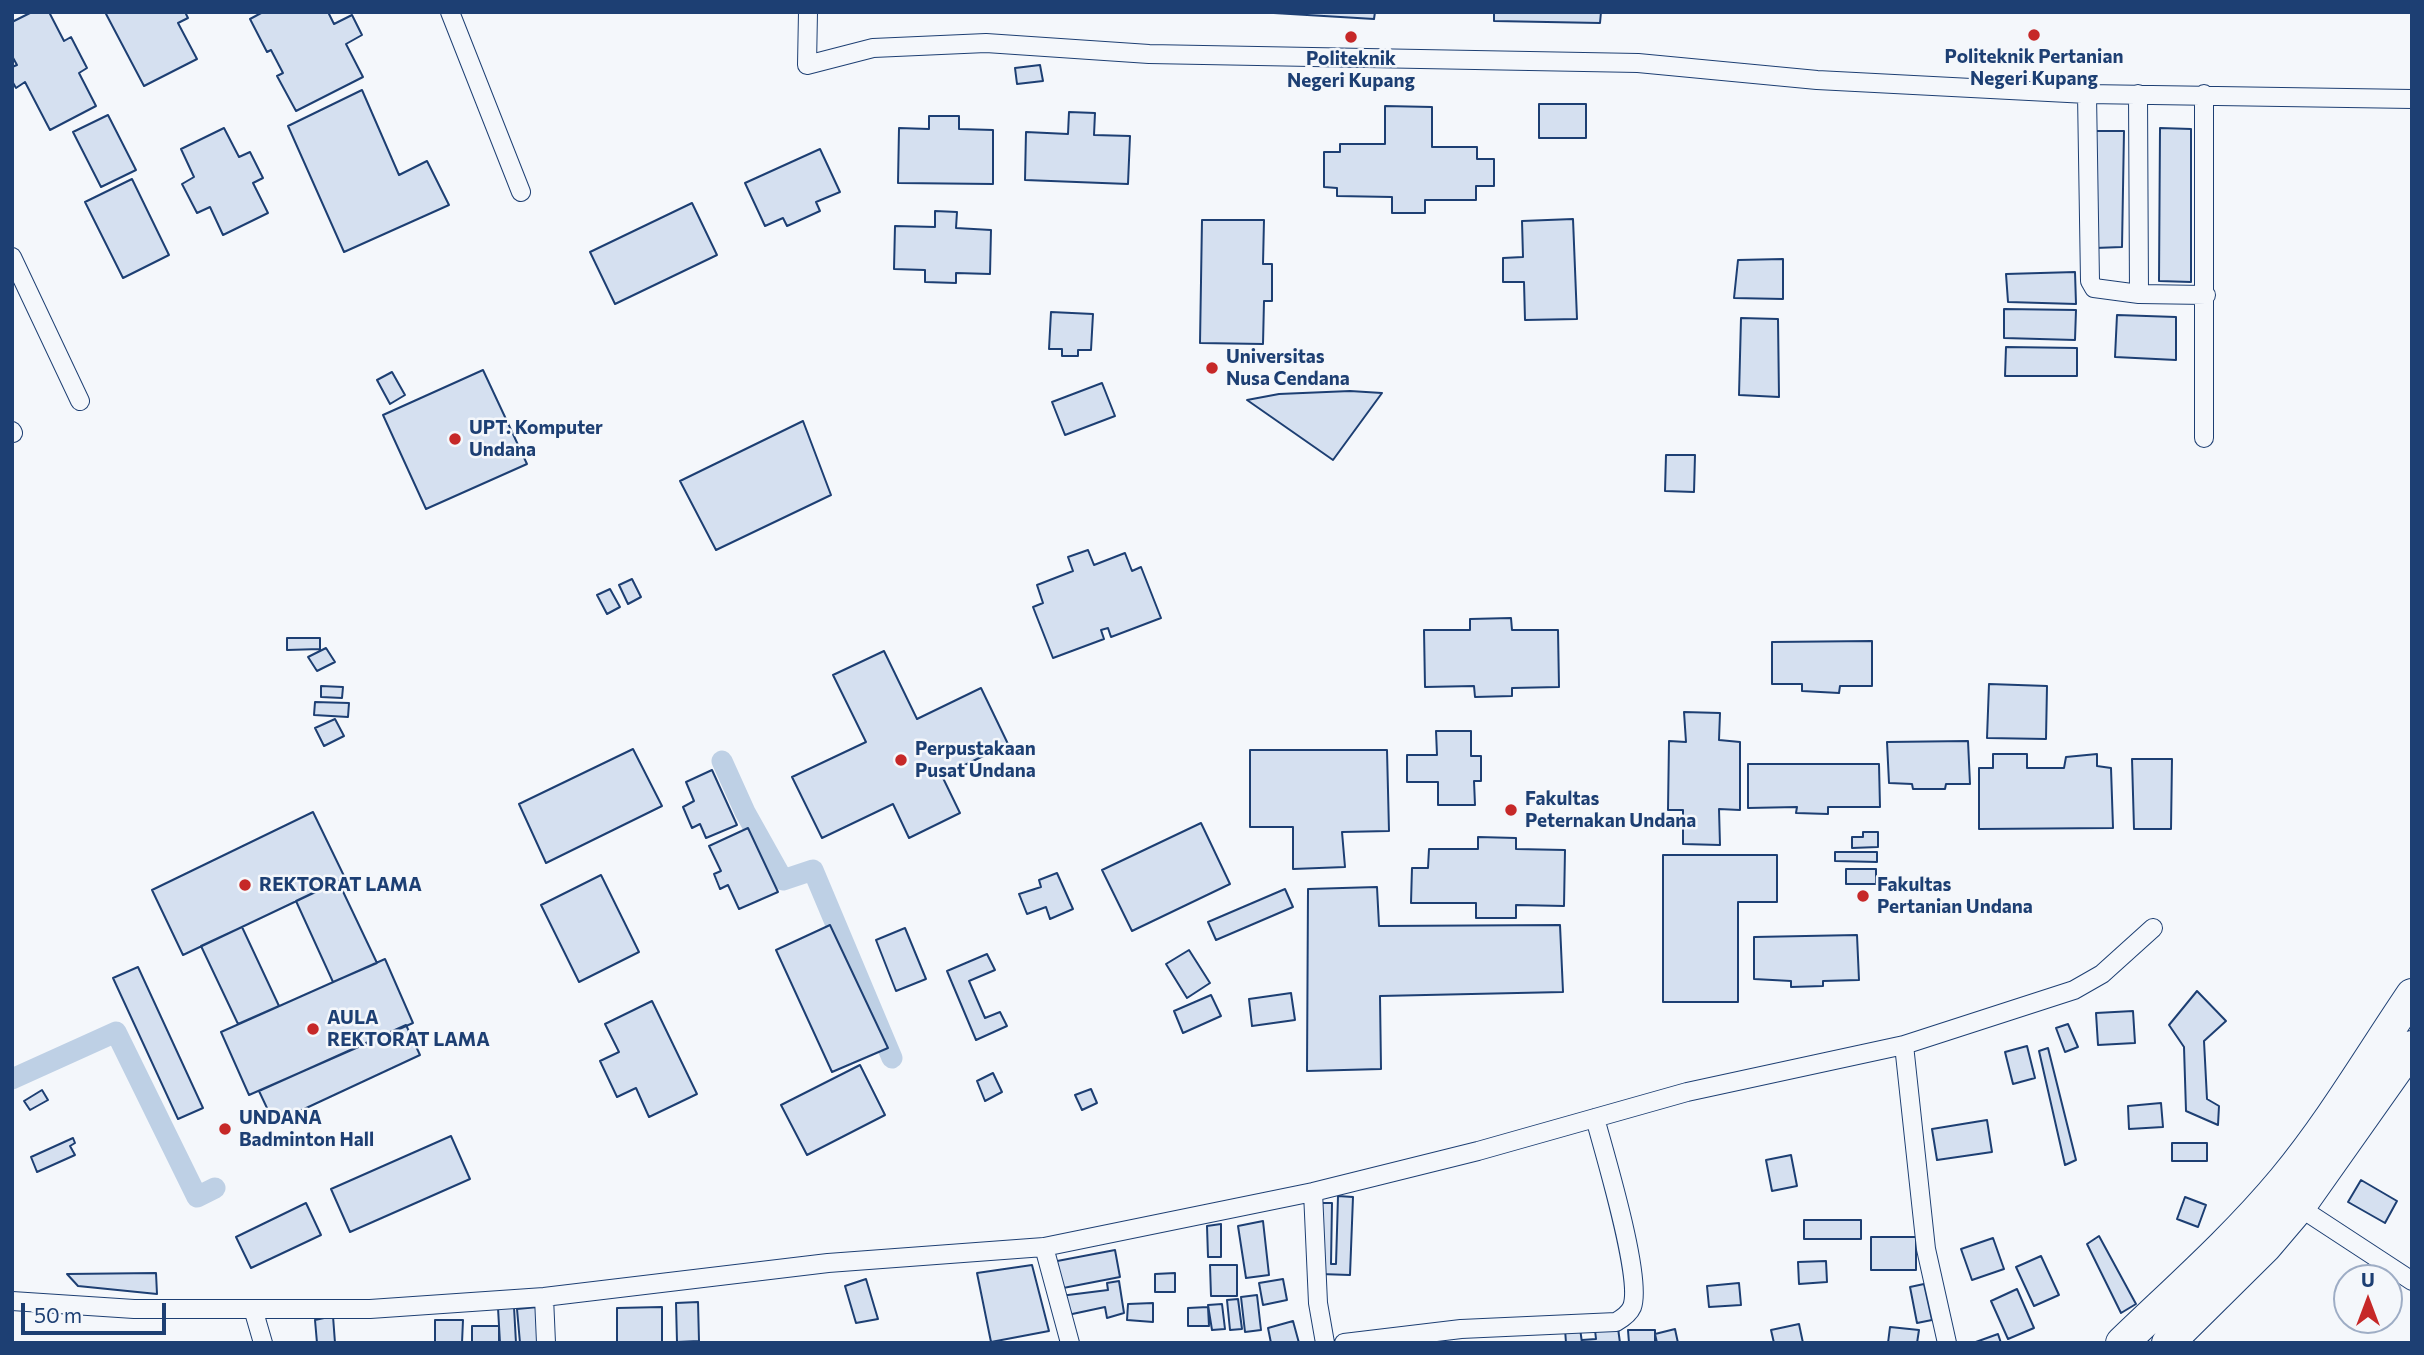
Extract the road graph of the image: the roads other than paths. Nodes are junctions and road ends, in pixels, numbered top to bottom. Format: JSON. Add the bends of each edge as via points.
{"nodes":[{"id":1,"x":450,"y":12,"type":"edge"},
{"id":2,"x":808,"y":12,"type":"edge"},
{"id":3,"x":2087,"y":94,"type":"junction"},
{"id":4,"x":2138,"y":94,"type":"junction"},
{"id":5,"x":2204,"y":94,"type":"junction"},
{"id":6,"x":2412,"y":99,"type":"edge"},
{"id":7,"x":521,"y":192,"type":"dead end"},
{"id":8,"x":12,"y":257,"type":"edge"},
{"id":9,"x":2139,"y":293,"type":"junction"},
{"id":10,"x":2206,"y":295,"type":"junction"},
{"id":11,"x":80,"y":401,"type":"dead end"},
{"id":12,"x":2204,"y":439,"type":"dead end"},
{"id":13,"x":2153,"y":928,"type":"dead end"},
{"id":14,"x":2412,"y":995,"type":"edge"},
{"id":15,"x":1904,"y":1045,"type":"junction"},
{"id":16,"x":2412,"y":1048,"type":"edge"},
{"id":17,"x":1595,"y":1118,"type":"junction"},
{"id":18,"x":2332,"y":1137,"type":"junction"},
{"id":19,"x":1313,"y":1192,"type":"junction"},
{"id":20,"x":2299,"y":1207,"type":"junction"},
{"id":21,"x":1044,"y":1247,"type":"junction"},
{"id":22,"x":2412,"y":1281,"type":"edge"},
{"id":23,"x":544,"y":1297,"type":"junction"},
{"id":24,"x":12,"y":1301,"type":"edge"},
{"id":25,"x":254,"y":1312,"type":"junction"},
{"id":26,"x":2179,"y":1338,"type":"edge"},
{"id":27,"x":263,"y":1343,"type":"edge"},
{"id":28,"x":546,"y":1343,"type":"edge"},
{"id":29,"x":1070,"y":1343,"type":"edge"},
{"id":30,"x":1325,"y":1343,"type":"edge"},
{"id":31,"x":1344,"y":1343,"type":"edge"},
{"id":32,"x":1947,"y":1343,"type":"edge"},
{"id":33,"x":2122,"y":1343,"type":"edge"}],
"edges":[{"from":1,"to":7,"type":"street"},
{"from":2,"to":3,"type":"street","via":[[807,65],[873,47],[986,43],[1149,54],[1638,63],[1817,80]]},
{"from":3,"to":4,"type":"street"},
{"from":3,"to":9,"type":"street","via":[[2090,281],[2099,290]]},
{"from":4,"to":5,"type":"street"},
{"from":4,"to":9,"type":"street"},
{"from":5,"to":6,"type":"street"},
{"from":5,"to":10,"type":"street"},
{"from":8,"to":11,"type":"street"},
{"from":9,"to":10,"type":"street"},
{"from":10,"to":12,"type":"street"},
{"from":13,"to":15,"type":"street","via":[[2102,974],[2074,990]]},
{"from":14,"to":18,"type":"highway"},
{"from":15,"to":17,"type":"street","via":[[1687,1092]]},
{"from":15,"to":32,"type":"street","via":[[1926,1249]]},
{"from":16,"to":18,"type":"highway"},
{"from":17,"to":19,"type":"street"},
{"from":17,"to":31,"type":"street","via":[[1633,1279],[1632,1306],[1625,1316],[1616,1321],[1461,1329]]},
{"from":18,"to":20,"type":"highway"},
{"from":18,"to":33,"type":"highway"},
{"from":19,"to":21,"type":"street"},
{"from":19,"to":30,"type":"street","via":[[1318,1303]]},
{"from":20,"to":22,"type":"street"},
{"from":20,"to":26,"type":"highway"},
{"from":21,"to":23,"type":"street","via":[[828,1264]]},
{"from":21,"to":29,"type":"street"},
{"from":23,"to":25,"type":"street"},
{"from":23,"to":28,"type":"street"},
{"from":24,"to":25,"type":"street"},
{"from":25,"to":27,"type":"street"}]}
